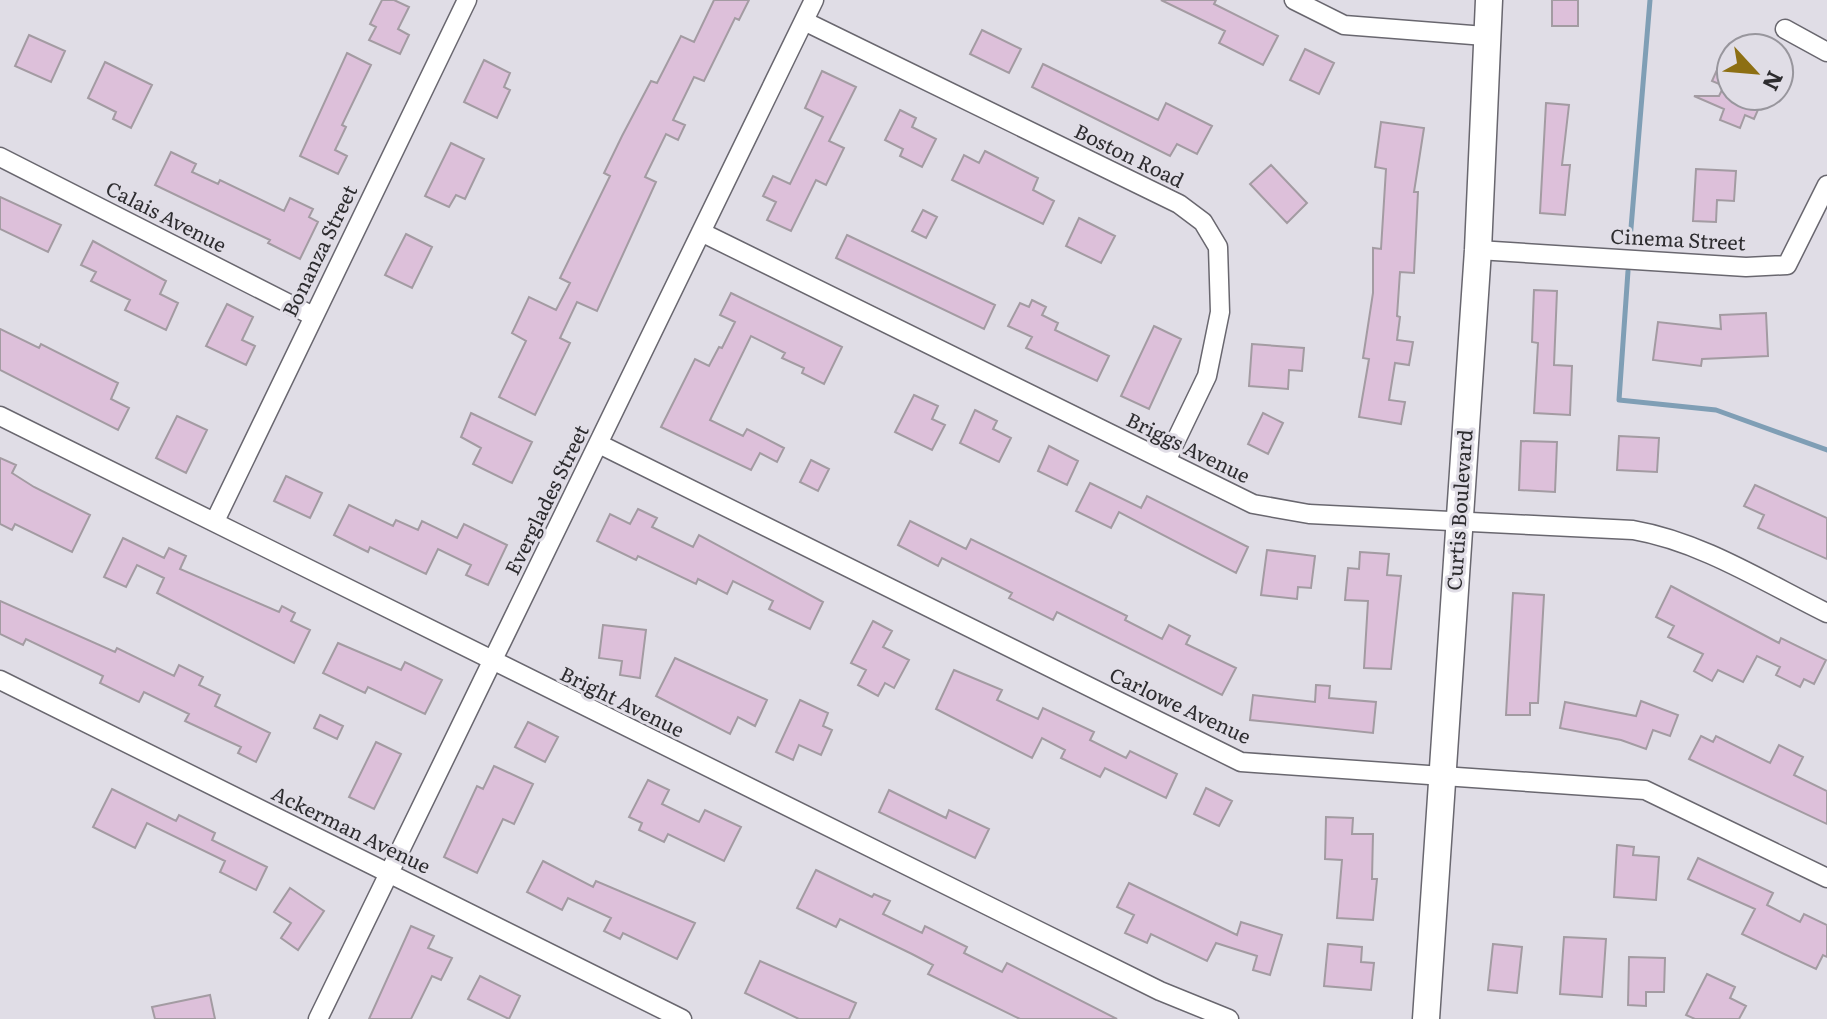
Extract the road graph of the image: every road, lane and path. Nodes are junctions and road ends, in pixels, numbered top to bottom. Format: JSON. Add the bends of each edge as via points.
{"nodes":[{"id":1,"x":467,"y":0,"type":"edge"},
{"id":2,"x":814,"y":0,"type":"edge"},
{"id":3,"x":1294,"y":0,"type":"edge"},
{"id":4,"x":1489,"y":0,"type":"edge"},
{"id":5,"x":804,"y":21,"type":"junction"},
{"id":6,"x":1785,"y":29,"type":"dead end"},
{"id":7,"x":1485,"y":36,"type":"junction"},
{"id":8,"x":1827,"y":52,"type":"edge"},
{"id":9,"x":0,"y":157,"type":"edge"},
{"id":10,"x":1827,"y":185,"type":"edge"},
{"id":11,"x":701,"y":232,"type":"junction"},
{"id":12,"x":1478,"y":250,"type":"junction"},
{"id":13,"x":313,"y":316,"type":"junction"},
{"id":14,"x":0,"y":416,"type":"edge"},
{"id":15,"x":599,"y":444,"type":"junction"},
{"id":16,"x":1166,"y":461,"type":"junction"},
{"id":17,"x":215,"y":521,"type":"junction"},
{"id":18,"x":1459,"y":522,"type":"junction"},
{"id":19,"x":1827,"y":613,"type":"edge"},
{"id":20,"x":492,"y":662,"type":"junction"},
{"id":21,"x":0,"y":680,"type":"edge"},
{"id":22,"x":1440,"y":776,"type":"junction"},
{"id":23,"x":389,"y":874,"type":"junction"},
{"id":24,"x":1827,"y":878,"type":"edge"},
{"id":25,"x":645,"y":1011,"type":"edge"},
{"id":26,"x":318,"y":1019,"type":"edge"},
{"id":27,"x":682,"y":1019,"type":"edge"},
{"id":28,"x":1229,"y":1019,"type":"edge"},
{"id":29,"x":1426,"y":1019,"type":"edge"}],
"edges":[{"from":1,"to":13,"type":"street","name":"Bonanza Street"},
{"from":2,"to":5,"type":"street","name":"Everglades Street"},
{"from":3,"to":7,"type":"street","via":[[1344,25]]},
{"from":4,"to":7,"type":"street","name":"Curtis Boulevard"},
{"from":5,"to":11,"type":"street","name":"Everglades Street"},
{"from":5,"to":16,"type":"street","name":"Boston Road","via":[[1179,204],[1203,222],[1218,247],[1220,312],[1207,376]]},
{"from":6,"to":8,"type":"street"},
{"from":7,"to":12,"type":"street","name":"Curtis Boulevard"},
{"from":9,"to":13,"type":"street","name":"Calais Avenue"},
{"from":10,"to":12,"type":"street","name":"Cinema Street","via":[[1787,265]]},
{"from":11,"to":15,"type":"street","name":"Everglades Street"},
{"from":11,"to":16,"type":"street","name":"Briggs Avenue"},
{"from":12,"to":18,"type":"street","name":"Curtis Boulevard"},
{"from":13,"to":17,"type":"street","name":"Bonanza Street"},
{"from":14,"to":17,"type":"street","name":"Bright Avenue"},
{"from":15,"to":20,"type":"street","name":"Everglades Street"},
{"from":15,"to":22,"type":"street","name":"Carlowe Avenue","via":[[1241,762]]},
{"from":16,"to":18,"type":"street","name":"Briggs Avenue","via":[[1253,504],[1309,514]]},
{"from":17,"to":20,"type":"street","name":"Bright Avenue"},
{"from":18,"to":19,"type":"street","name":"Briggs Avenue","via":[[1663,535]]},
{"from":18,"to":22,"type":"street","name":"Curtis Boulevard"},
{"from":20,"to":23,"type":"street","name":"Everglades Street"},
{"from":20,"to":28,"type":"street","name":"Bright Avenue","via":[[1160,991]]},
{"from":21,"to":23,"type":"street","name":"Ackerman Avenue"},
{"from":22,"to":24,"type":"street","name":"Carlowe Avenue","via":[[1645,790]]},
{"from":22,"to":29,"type":"street","name":"Curtis Boulevard"},
{"from":23,"to":25,"type":"street","name":"Ackerman Avenue"},
{"from":23,"to":26,"type":"street","name":"Everglades Street"},
{"from":25,"to":27,"type":"street","name":"Ackerman Avenue"}]}
